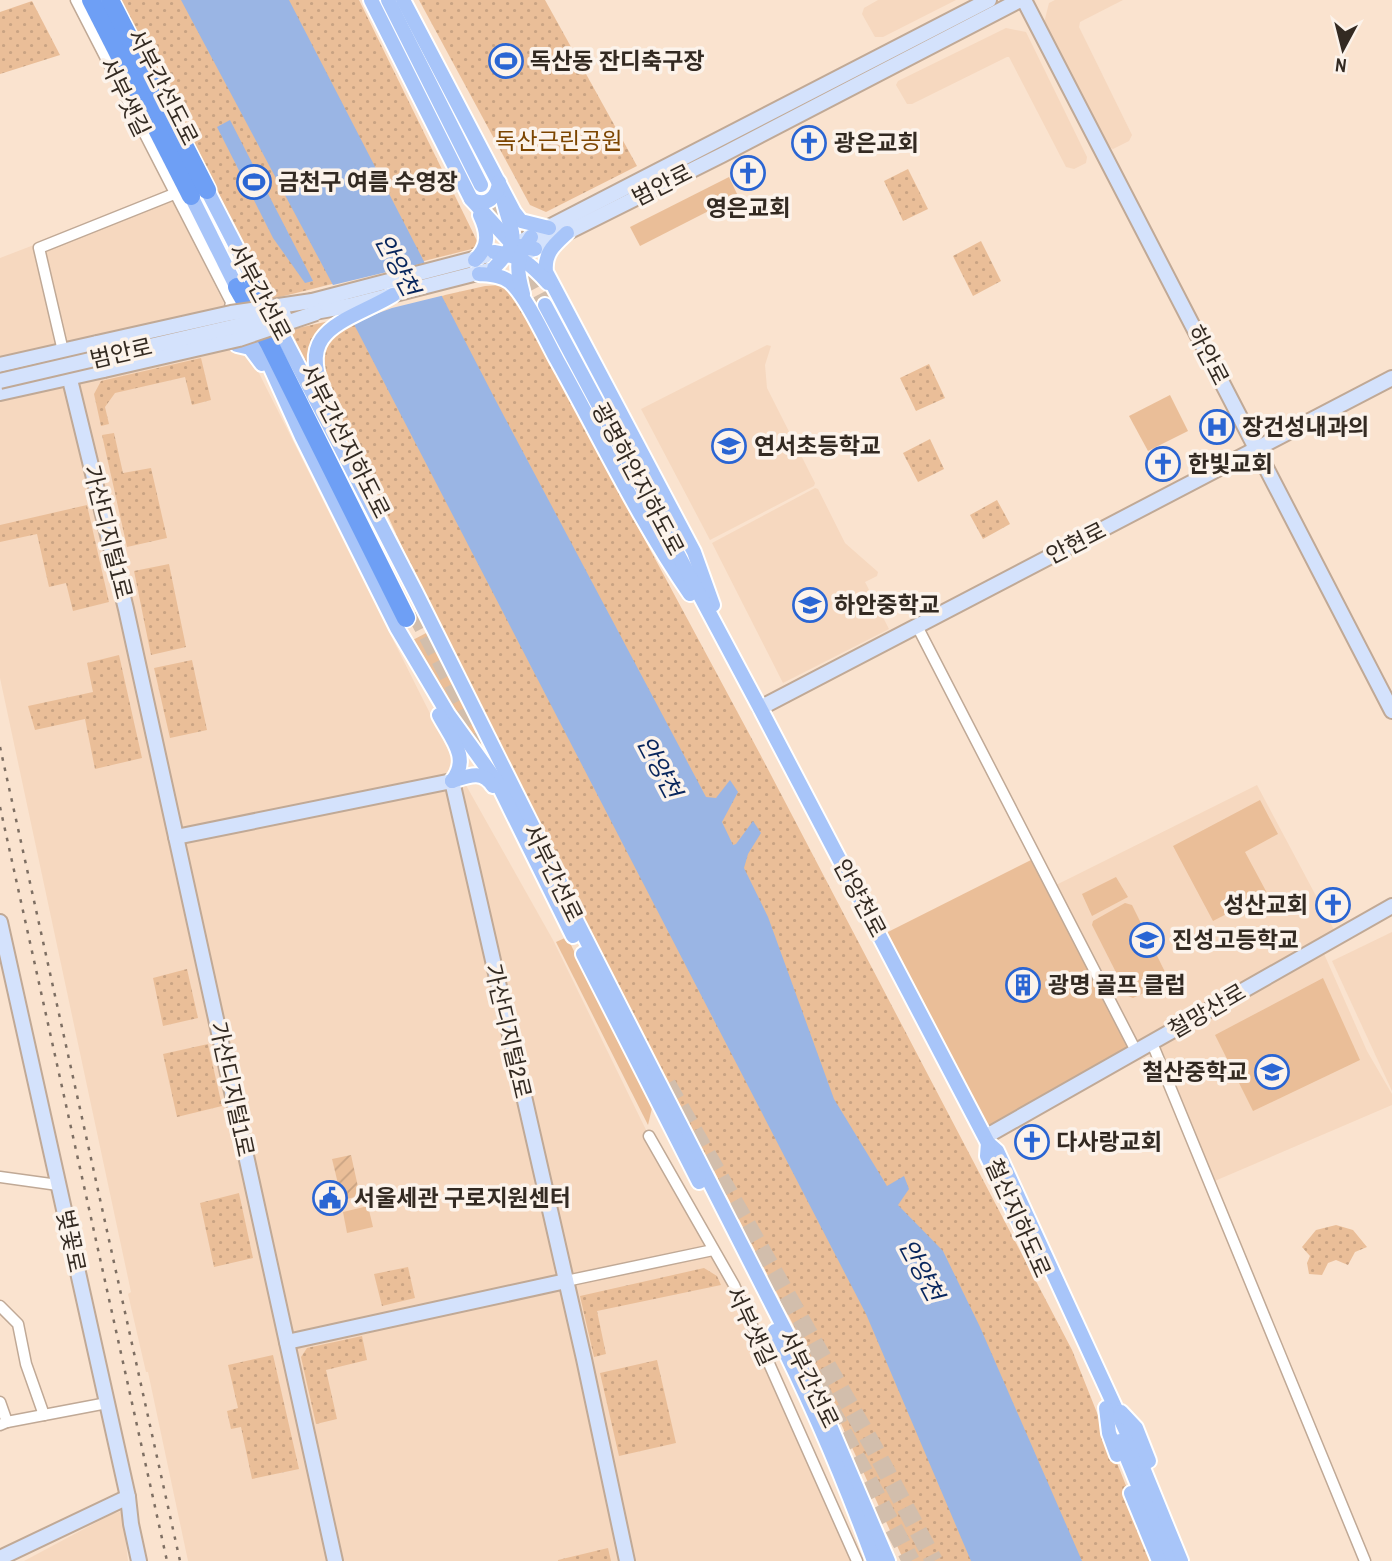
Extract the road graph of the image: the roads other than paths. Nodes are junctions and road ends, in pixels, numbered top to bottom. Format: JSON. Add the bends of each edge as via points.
{"nodes":[{"id":1,"x":76,"y":0,"type":"edge"},
{"id":2,"x":91,"y":0,"type":"edge"},
{"id":3,"x":110,"y":0,"type":"edge"},
{"id":4,"x":371,"y":0,"type":"edge"},
{"id":5,"x":388,"y":0,"type":"edge"},
{"id":6,"x":403,"y":0,"type":"edge"},
{"id":7,"x":989,"y":0,"type":"edge"},
{"id":8,"x":1022,"y":0,"type":"edge"},
{"id":9,"x":499,"y":182,"type":"junction"},
{"id":10,"x":481,"y":185,"type":"tunnel mouth"},
{"id":11,"x":190,"y":193,"type":"junction"},
{"id":12,"x":473,"y":201,"type":"junction"},
{"id":13,"x":549,"y":228,"type":"junction"},
{"id":14,"x":567,"y":233,"type":"junction"},
{"id":15,"x":517,"y":249,"type":"junction"},
{"id":16,"x":477,"y":267,"type":"junction"},
{"id":17,"x":494,"y":268,"type":"joint"},
{"id":18,"x":246,"y":285,"type":"junction"},
{"id":19,"x":556,"y":292,"type":"junction"},
{"id":20,"x":393,"y":295,"type":"junction"},
{"id":21,"x":527,"y":305,"type":"junction"},
{"id":22,"x":545,"y":305,"type":"tunnel mouth"},
{"id":23,"x":314,"y":307,"type":"junction"},
{"id":24,"x":237,"y":345,"type":"joint"},
{"id":25,"x":64,"y":351,"type":"junction"},
{"id":26,"x":0,"y":365,"type":"edge"},
{"id":27,"x":70,"y":378,"type":"junction"},
{"id":28,"x":1392,"y":378,"type":"edge"},
{"id":29,"x":276,"y":379,"type":"junction"},
{"id":30,"x":0,"y":381,"type":"edge"},
{"id":31,"x":0,"y":393,"type":"edge"},
{"id":32,"x":1257,"y":450,"type":"junction"},
{"id":33,"x":416,"y":593,"type":"junction"},
{"id":34,"x":410,"y":615,"type":"tunnel mouth"},
{"id":35,"x":918,"y":626,"type":"junction"},
{"id":36,"x":730,"y":653,"type":"junction"},
{"id":37,"x":412,"y":657,"type":"junction"},
{"id":38,"x":760,"y":708,"type":"junction"},
{"id":39,"x":1392,"y":711,"type":"edge"},
{"id":40,"x":452,"y":781,"type":"junction"},
{"id":41,"x":176,"y":837,"type":"junction"},
{"id":42,"x":548,"y":884,"type":"junction"},
{"id":43,"x":1392,"y":906,"type":"edge"},
{"id":44,"x":0,"y":922,"type":"edge"},
{"id":45,"x":6,"y":973,"type":"edge"},
{"id":46,"x":1152,"y":1042,"type":"junction"},
{"id":47,"x":1136,"y":1051,"type":"junction"},
{"id":48,"x":649,"y":1136,"type":"dead end"},
{"id":49,"x":986,"y":1140,"type":"junction"},
{"id":50,"x":0,"y":1177,"type":"edge"},
{"id":51,"x":58,"y":1185,"type":"junction"},
{"id":52,"x":713,"y":1250,"type":"junction"},
{"id":53,"x":566,"y":1281,"type":"junction"},
{"id":54,"x":0,"y":1306,"type":"edge"},
{"id":55,"x":287,"y":1342,"type":"junction"},
{"id":56,"x":0,"y":1402,"type":"edge"},
{"id":57,"x":107,"y":1404,"type":"junction"},
{"id":58,"x":1110,"y":1406,"type":"junction"},
{"id":59,"x":44,"y":1415,"type":"junction"},
{"id":60,"x":829,"y":1419,"type":"junction"},
{"id":61,"x":4,"y":1423,"type":"edge"},
{"id":62,"x":128,"y":1497,"type":"junction"},
{"id":63,"x":0,"y":1558,"type":"edge"},
{"id":64,"x":139,"y":1561,"type":"edge"},
{"id":65,"x":335,"y":1561,"type":"edge"},
{"id":66,"x":627,"y":1561,"type":"edge"},
{"id":67,"x":856,"y":1561,"type":"edge"},
{"id":68,"x":874,"y":1561,"type":"edge"},
{"id":69,"x":888,"y":1561,"type":"edge"},
{"id":70,"x":897,"y":1561,"type":"edge"},
{"id":71,"x":1158,"y":1561,"type":"edge"},
{"id":72,"x":1169,"y":1561,"type":"edge"},
{"id":73,"x":1181,"y":1561,"type":"edge"},
{"id":74,"x":1189,"y":1561,"type":"edge"},
{"id":75,"x":1365,"y":1561,"type":"edge"}],
"edges":[{"from":1,"to":11,"type":"street","name":"서부샛길"},
{"from":2,"to":11,"type":"highway","name":"서부간선도로"},
{"from":3,"to":11,"type":"highway","name":"서부간선도로"},
{"from":4,"to":12,"type":"main road"},
{"from":5,"to":10,"type":"main road"},
{"from":6,"to":9,"type":"main road"},
{"from":7,"to":13,"type":"street","name":"범안로"},
{"from":8,"to":14,"type":"street","name":"범안로"},
{"from":8,"to":32,"type":"street","name":"하안로"},
{"from":9,"to":12,"type":"main road","via":[[497,194],[490,200]]},
{"from":9,"to":13,"type":"main road","via":[[521,221]]},
{"from":9,"to":15,"type":"main road"},
{"from":11,"to":18,"type":"main road","name":"서부간선로"},
{"from":11,"to":24,"type":"street","name":"서부샛길","via":[[231,302],[228,321]]},
{"from":11,"to":25,"type":"street","name":"범안로","via":[[39,248]]},
{"from":12,"to":15,"type":"main road"},
{"from":12,"to":16,"type":"main road","via":[[487,238]]},
{"from":13,"to":15,"type":"street","name":"범안로"},
{"from":14,"to":15,"type":"street","name":"범안로"},
{"from":14,"to":19,"type":"main road","via":[[546,257],[545,272]]},
{"from":15,"to":16,"type":"street","name":"범안로"},
{"from":15,"to":17,"type":"main road"},
{"from":15,"to":19,"type":"main road"},
{"from":15,"to":21,"type":"main road"},
{"from":16,"to":17,"type":"street","name":"범안로"},
{"from":16,"to":20,"type":"street","name":"범안로"},
{"from":16,"to":21,"type":"main road","via":[[511,283]]},
{"from":16,"to":23,"type":"street","name":"범안로"},
{"from":18,"to":29,"type":"main road","name":"서부간선로"},
{"from":18,"to":33,"type":"main road","name":"서부간선로","via":[[302,369]]},
{"from":18,"to":34,"type":"highway","name":"서부간선지하도로","via":[[269,343]]},
{"from":19,"to":21,"type":"main road","via":[[538,288]]},
{"from":19,"to":36,"type":"main road","via":[[694,552]]},
{"from":20,"to":23,"type":"street","name":"범안로"},
{"from":20,"to":33,"type":"main road","via":[[340,321],[325,335],[315,359],[319,383]]},
{"from":21,"to":36,"type":"main road","via":[[647,528]]},
{"from":22,"to":36,"type":"main road","name":"광명하안지하도로"},
{"from":23,"to":25,"type":"street","bridge":true,"via":[[231,313]]},
{"from":23,"to":27,"type":"street","bridge":true,"via":[[239,339]]},
{"from":23,"to":30,"type":"street","name":"범안로","bridge":true},
{"from":24,"to":29,"type":"main road","via":[[250,348]]},
{"from":25,"to":26,"type":"street"},
{"from":25,"to":27,"type":"street","name":"가산디지털1로"},
{"from":27,"to":31,"type":"street"},
{"from":27,"to":41,"type":"street","name":"가산디지털1로"},
{"from":28,"to":32,"type":"street","name":"안현로"},
{"from":29,"to":37,"type":"main road","name":"서부간선로"},
{"from":32,"to":35,"type":"street","name":"안현로"},
{"from":32,"to":39,"type":"street","name":"하안로"},
{"from":33,"to":60,"type":"main road","name":"서부간선로"},
{"from":35,"to":38,"type":"street","name":"안현로"},
{"from":35,"to":47,"type":"street"},
{"from":36,"to":38,"type":"main road","name":"안양천로"},
{"from":37,"to":40,"type":"main road","via":[[461,757]]},
{"from":37,"to":42,"type":"main road","name":"서부간선로","via":[[497,782]]},
{"from":38,"to":49,"type":"main road","name":"안양천로"},
{"from":40,"to":41,"type":"street"},
{"from":40,"to":42,"type":"main road","via":[[479,774],[488,778]]},
{"from":40,"to":53,"type":"street","name":"가산디지털2로"},
{"from":41,"to":55,"type":"street","name":"가산디지털1로"},
{"from":42,"to":68,"type":"main road","name":"서부간선로","via":[[806,1392]]},
{"from":43,"to":46,"type":"street","name":"철망산로"},
{"from":44,"to":45,"type":"street","name":"벚꽃로"},
{"from":45,"to":51,"type":"street","name":"벚꽃로"},
{"from":46,"to":47,"type":"street","name":"철망산로"},
{"from":46,"to":75,"type":"street"},
{"from":47,"to":49,"type":"street","name":"철망산로"},
{"from":48,"to":52,"type":"street","name":"서부샛길"},
{"from":49,"to":58,"type":"main road","name":"철산지하도로","via":[[997,1151]]},
{"from":50,"to":51,"type":"street"},
{"from":51,"to":57,"type":"street","name":"벚꽃로"},
{"from":52,"to":53,"type":"street"},
{"from":52,"to":67,"type":"street","name":"서부샛길","via":[[734,1285]]},
{"from":53,"to":55,"type":"street"},
{"from":53,"to":66,"type":"street","name":"가산디지털2로"},
{"from":54,"to":59,"type":"street","via":[[18,1324]]},
{"from":55,"to":65,"type":"street","name":"가산디지털1로"},
{"from":56,"to":61,"type":"street"},
{"from":57,"to":59,"type":"street"},
{"from":57,"to":62,"type":"street","name":"벚꽃로"},
{"from":58,"to":71,"type":"main road","via":[[1113,1445]]},
{"from":58,"to":72,"type":"main road","name":"철산지하도로"},
{"from":58,"to":73,"type":"main road","name":"철산지하도로"},
{"from":58,"to":74,"type":"main road","via":[[1136,1428]]},
{"from":59,"to":61,"type":"street"},
{"from":60,"to":69,"type":"main road","name":"서부간선로"},
{"from":60,"to":70,"type":"main road","via":[[844,1442]]},
{"from":62,"to":63,"type":"street"},
{"from":62,"to":64,"type":"street","name":"벚꽃로"}]}
